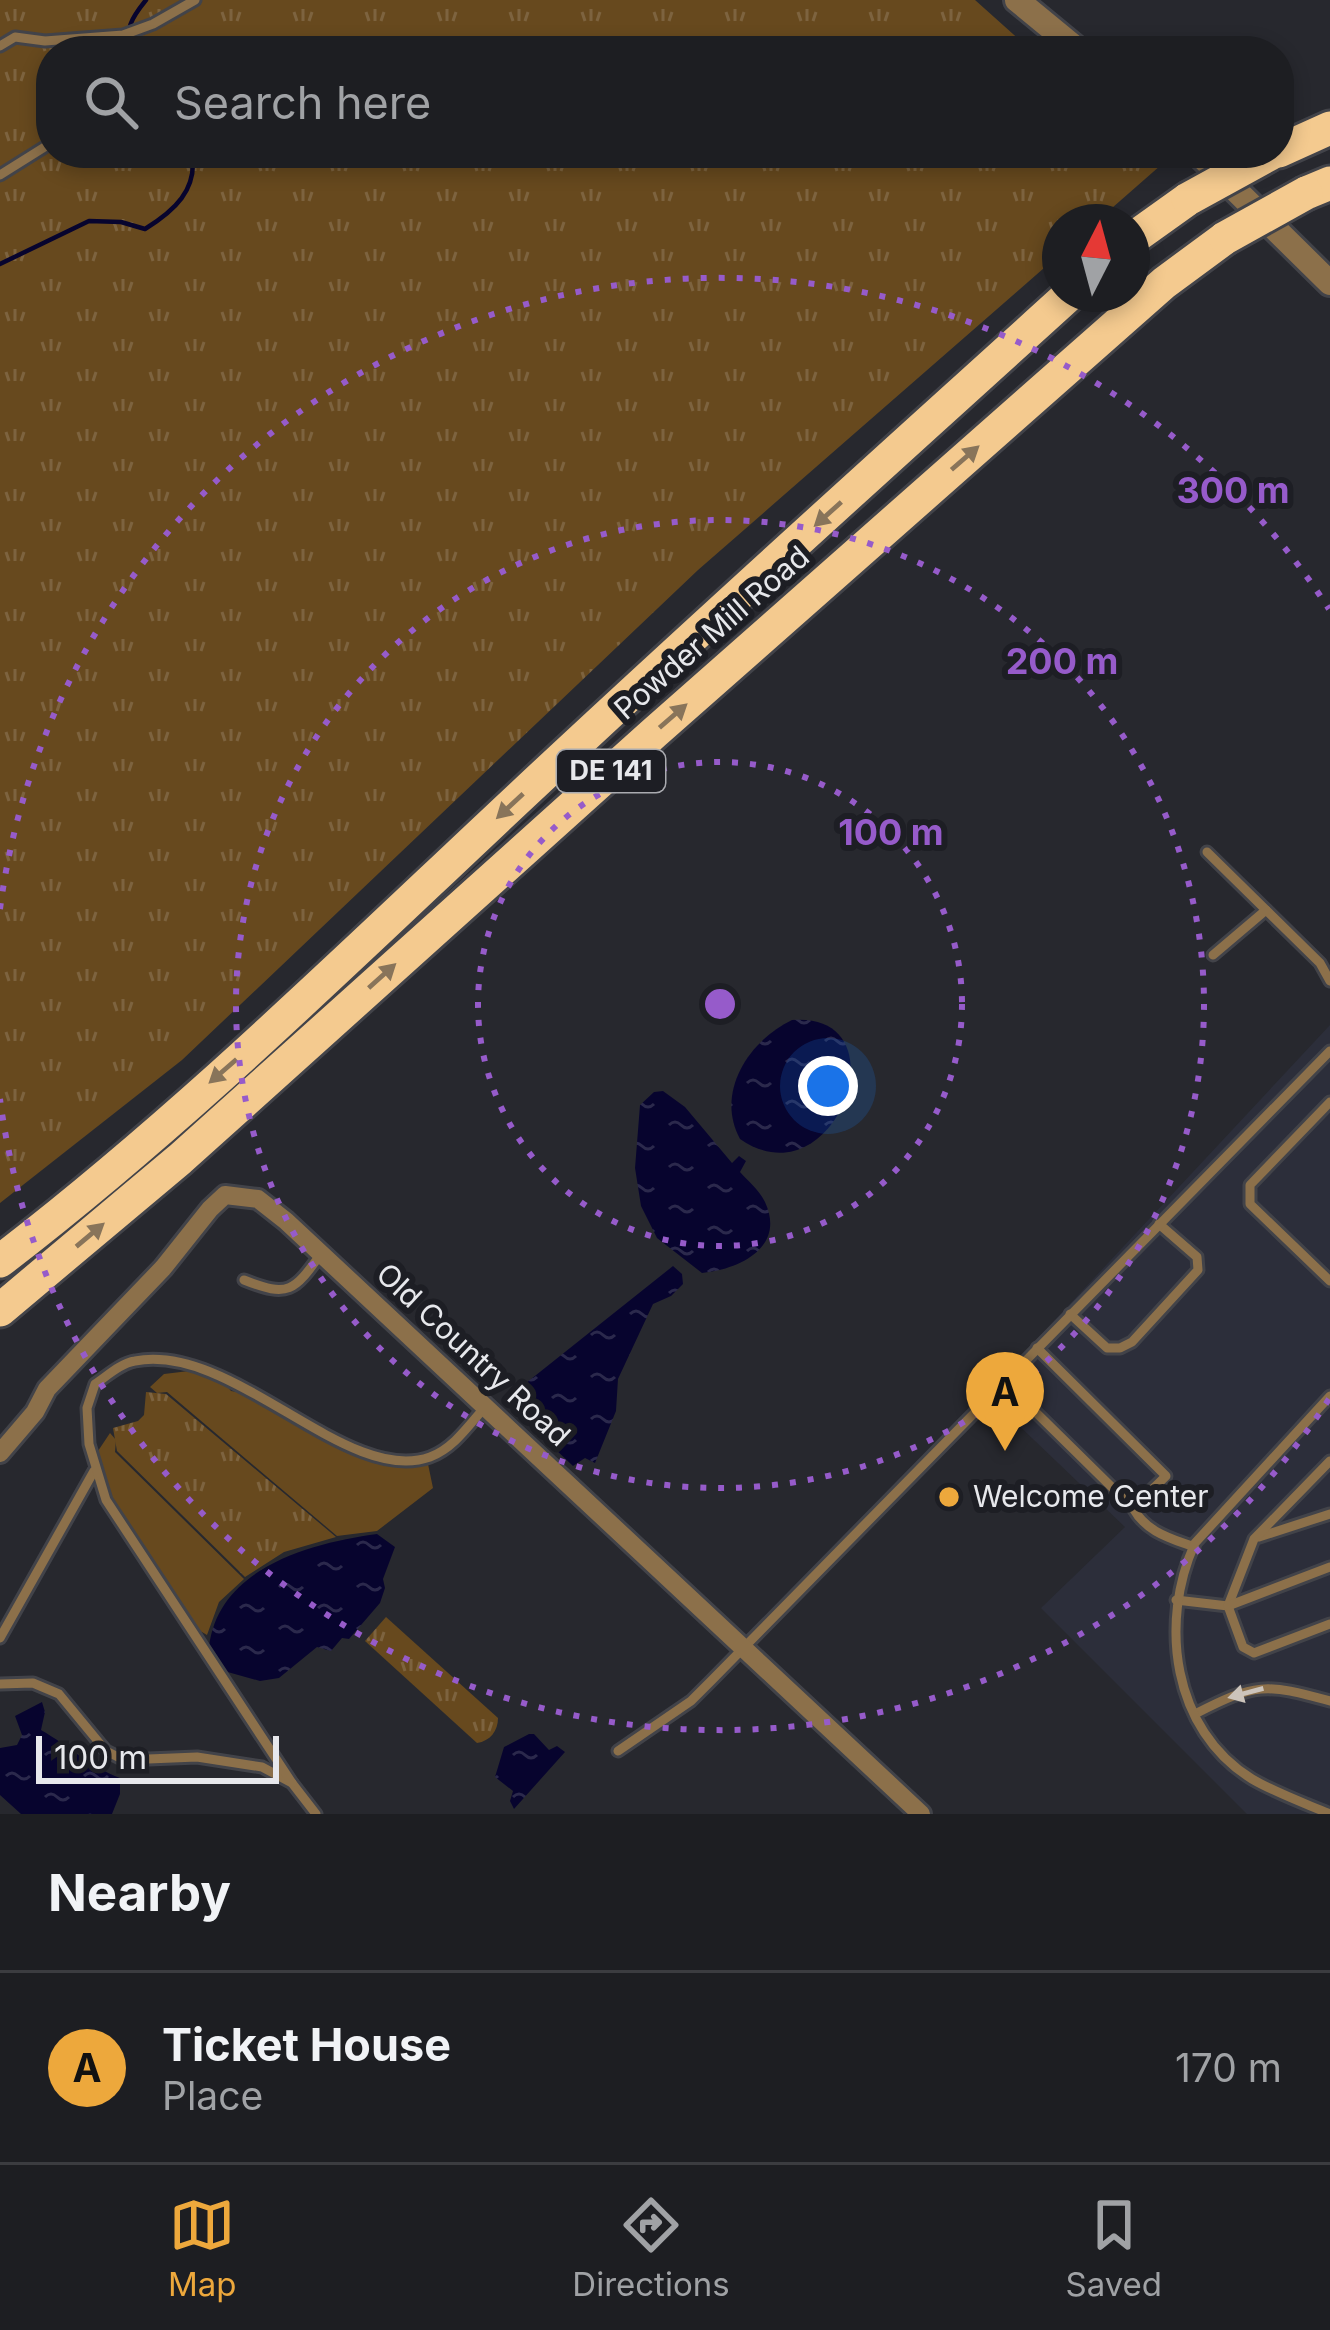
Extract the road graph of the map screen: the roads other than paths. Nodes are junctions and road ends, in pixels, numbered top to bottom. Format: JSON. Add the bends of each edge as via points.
{"nodes":[{"id":1,"x":194,"y":0,"type":"edge"},
{"id":2,"x":1017,"y":0,"type":"edge"},
{"id":3,"x":108,"y":36,"type":"edge"},
{"id":4,"x":1061,"y":36,"type":"edge"},
{"id":5,"x":36,"y":39,"type":"edge"},
{"id":6,"x":0,"y":46,"type":"edge"},
{"id":7,"x":1330,"y":128,"type":"edge"},
{"id":8,"x":1294,"y":144,"type":"edge"},
{"id":9,"x":36,"y":153,"type":"edge"},
{"id":10,"x":1213,"y":168,"type":"edge"},
{"id":11,"x":1246,"y":168,"type":"edge"},
{"id":12,"x":0,"y":176,"type":"edge"},
{"id":13,"x":1318,"y":188,"type":"edge"},
{"id":14,"x":1150,"y":226,"type":"edge"},
{"id":15,"x":1330,"y":283,"type":"edge"},
{"id":16,"x":1050,"y":312,"type":"edge"},
{"id":17,"x":1207,"y":852,"type":"dead end"},
{"id":18,"x":1266,"y":910,"type":"junction"},
{"id":19,"x":1213,"y":955,"type":"dead end"},
{"id":20,"x":1330,"y":981,"type":"edge"},
{"id":21,"x":1330,"y":1052,"type":"edge"},
{"id":22,"x":1330,"y":1102,"type":"edge"},
{"id":23,"x":1160,"y":1224,"type":"junction"},
{"id":24,"x":321,"y":1254,"type":"junction"},
{"id":25,"x":0,"y":1261,"type":"edge"},
{"id":26,"x":244,"y":1280,"type":"dead end"},
{"id":27,"x":1330,"y":1281,"type":"edge"},
{"id":28,"x":0,"y":1310,"type":"edge"},
{"id":29,"x":1070,"y":1314,"type":"junction"},
{"id":30,"x":1037,"y":1348,"type":"junction"},
{"id":31,"x":1004,"y":1381,"type":"junction"},
{"id":32,"x":1330,"y":1396,"type":"edge"},
{"id":33,"x":485,"y":1407,"type":"junction"},
{"id":34,"x":0,"y":1454,"type":"edge"},
{"id":35,"x":1330,"y":1461,"type":"edge"},
{"id":36,"x":94,"y":1471,"type":"junction"},
{"id":37,"x":1133,"y":1508,"type":"junction"},
{"id":38,"x":1330,"y":1514,"type":"edge"},
{"id":39,"x":1254,"y":1538,"type":"junction"},
{"id":40,"x":1193,"y":1547,"type":"junction"},
{"id":41,"x":1330,"y":1567,"type":"edge"},
{"id":42,"x":1177,"y":1600,"type":"junction"},
{"id":43,"x":1228,"y":1606,"type":"junction"},
{"id":44,"x":1330,"y":1624,"type":"edge"},
{"id":45,"x":0,"y":1639,"type":"edge"},
{"id":46,"x":742,"y":1648,"type":"junction"},
{"id":47,"x":0,"y":1684,"type":"edge"},
{"id":48,"x":1330,"y":1701,"type":"edge"},
{"id":49,"x":1195,"y":1714,"type":"junction"},
{"id":50,"x":618,"y":1751,"type":"dead end"},
{"id":51,"x":292,"y":1783,"type":"junction"},
{"id":52,"x":316,"y":1814,"type":"edge"},
{"id":53,"x":921,"y":1814,"type":"edge"},
{"id":54,"x":1330,"y":1814,"type":"edge"}],
"edges":[{"from":1,"to":3,"type":"lane"},
{"from":2,"to":4,"type":"street"},
{"from":5,"to":6,"type":"lane","via":[[15,37]]},
{"from":7,"to":8,"type":"highway"},
{"from":9,"to":12,"type":"lane"},
{"from":10,"to":15,"type":"street"},
{"from":11,"to":14,"type":"highway","bridge":true},
{"from":28,"to":13,"type":"highway","name":"Powder Mill Road","number":"DE 141","one_way":true,"bridge":true,"via":[[1146,299],[1225,238]]},
{"from":16,"to":25,"type":"highway","name":"Powder Mill Road","number":"DE 141","one_way":true,"via":[[273,1027]]},
{"from":17,"to":18,"type":"lane"},
{"from":18,"to":19,"type":"lane"},
{"from":18,"to":20,"type":"lane"},
{"from":21,"to":23,"type":"lane"},
{"from":22,"to":27,"type":"lane","via":[[1250,1186],[1250,1204]]},
{"from":23,"to":29,"type":"lane"},
{"from":23,"to":29,"type":"lane","via":[[1196,1257],[1198,1270],[1132,1342],[1107,1348]]},
{"from":24,"to":26,"type":"lane","via":[[288,1290]]},
{"from":24,"to":33,"type":"street","name":"Old Country Road"},
{"from":24,"to":34,"type":"street","name":"Old Country Road","via":[[258,1199],[226,1195],[47,1389]]},
{"from":29,"to":30,"type":"lane"},
{"from":30,"to":31,"type":"lane"},
{"from":30,"to":37,"type":"lane","via":[[1166,1476]]},
{"from":31,"to":37,"type":"lane"},
{"from":31,"to":46,"type":"lane"},
{"from":32,"to":40,"type":"lane"},
{"from":33,"to":36,"type":"lane","via":[[432,1456],[378,1459],[224,1377],[167,1360],[131,1361],[95,1384],[87,1408]]},
{"from":33,"to":46,"type":"street","name":"Old Country Road"},
{"from":35,"to":39,"type":"lane"},
{"from":36,"to":45,"type":"lane"},
{"from":36,"to":51,"type":"lane"},
{"from":37,"to":40,"type":"lane","via":[[1155,1532]]},
{"from":38,"to":39,"type":"lane"},
{"from":39,"to":43,"type":"lane"},
{"from":40,"to":42,"type":"lane"},
{"from":41,"to":43,"type":"lane"},
{"from":42,"to":43,"type":"lane"},
{"from":42,"to":49,"type":"lane","via":[[1178,1664]]},
{"from":43,"to":44,"type":"lane","via":[[1254,1653]]},
{"from":46,"to":50,"type":"lane","via":[[691,1701]]},
{"from":46,"to":53,"type":"street","name":"Old Country Road"},
{"from":47,"to":51,"type":"lane","via":[[58,1694],[106,1751],[124,1760],[228,1760]]},
{"from":48,"to":49,"type":"lane","one_way":true,"via":[[1274,1686]]},
{"from":49,"to":54,"type":"lane","via":[[1216,1748],[1249,1777]]},
{"from":51,"to":52,"type":"lane"}]}
